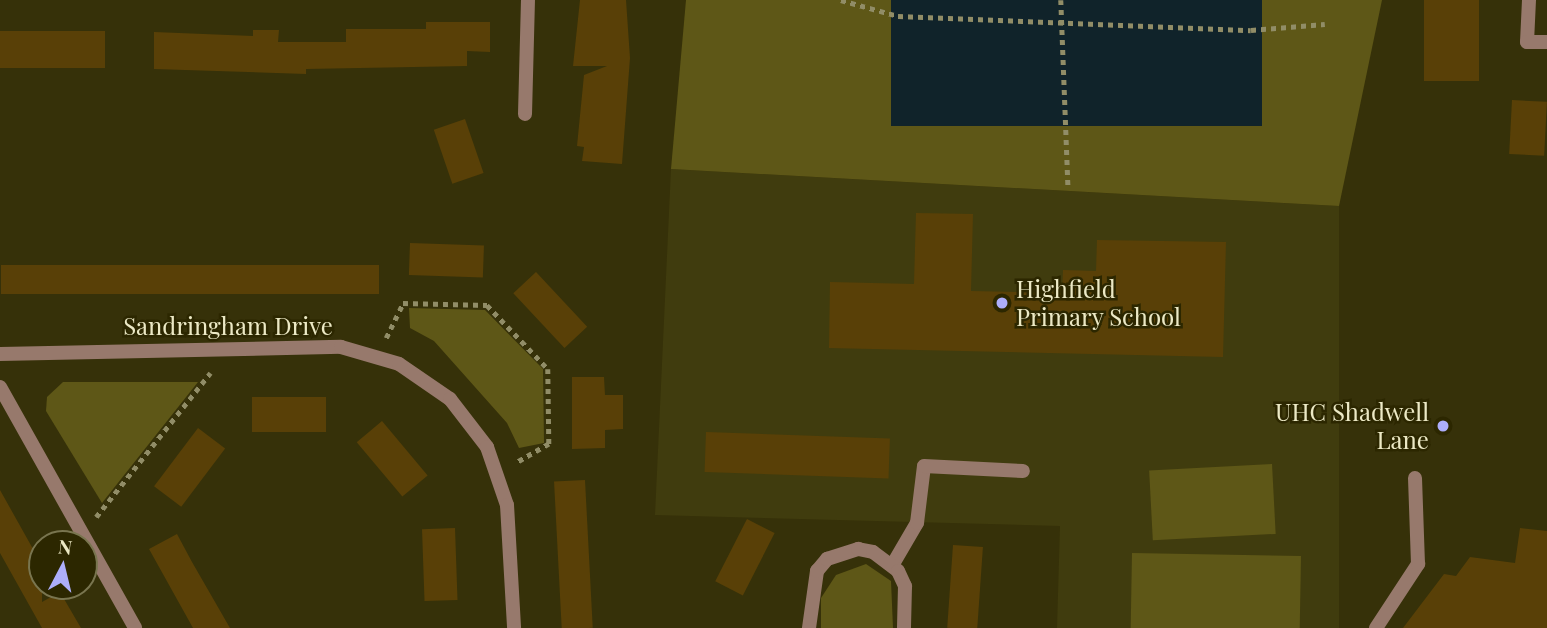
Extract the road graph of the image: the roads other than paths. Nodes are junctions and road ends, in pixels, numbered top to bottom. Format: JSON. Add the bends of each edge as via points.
{"nodes":[{"id":1,"x":528,"y":0,"type":"edge"},
{"id":2,"x":1529,"y":0,"type":"edge"},
{"id":3,"x":1547,"y":42,"type":"edge"},
{"id":4,"x":525,"y":114,"type":"dead end"},
{"id":5,"x":0,"y":354,"type":"edge"},
{"id":6,"x":0,"y":387,"type":"edge"},
{"id":7,"x":1023,"y":471,"type":"dead end"},
{"id":8,"x":1415,"y":478,"type":"dead end"},
{"id":9,"x":893,"y":564,"type":"junction"},
{"id":10,"x":135,"y":628,"type":"edge"},
{"id":11,"x":514,"y":628,"type":"edge"},
{"id":12,"x":808,"y":628,"type":"edge"},
{"id":13,"x":904,"y":628,"type":"edge"},
{"id":14,"x":1376,"y":628,"type":"edge"}],
"edges":[{"from":1,"to":4,"type":"street"},
{"from":2,"to":3,"type":"street","via":[[1527,42]]},
{"from":5,"to":11,"type":"street","name":"Sandringham Drive","via":[[341,347],[399,364],[450,399],[487,447],[506,506]]},
{"from":6,"to":10,"type":"street"},
{"from":7,"to":9,"type":"street","via":[[924,466],[917,523]]},
{"from":8,"to":14,"type":"street","via":[[1418,564]]},
{"from":9,"to":12,"type":"street","via":[[858,549],[827,559],[810,585]]},
{"from":9,"to":13,"type":"street","via":[[905,586]]}]}
